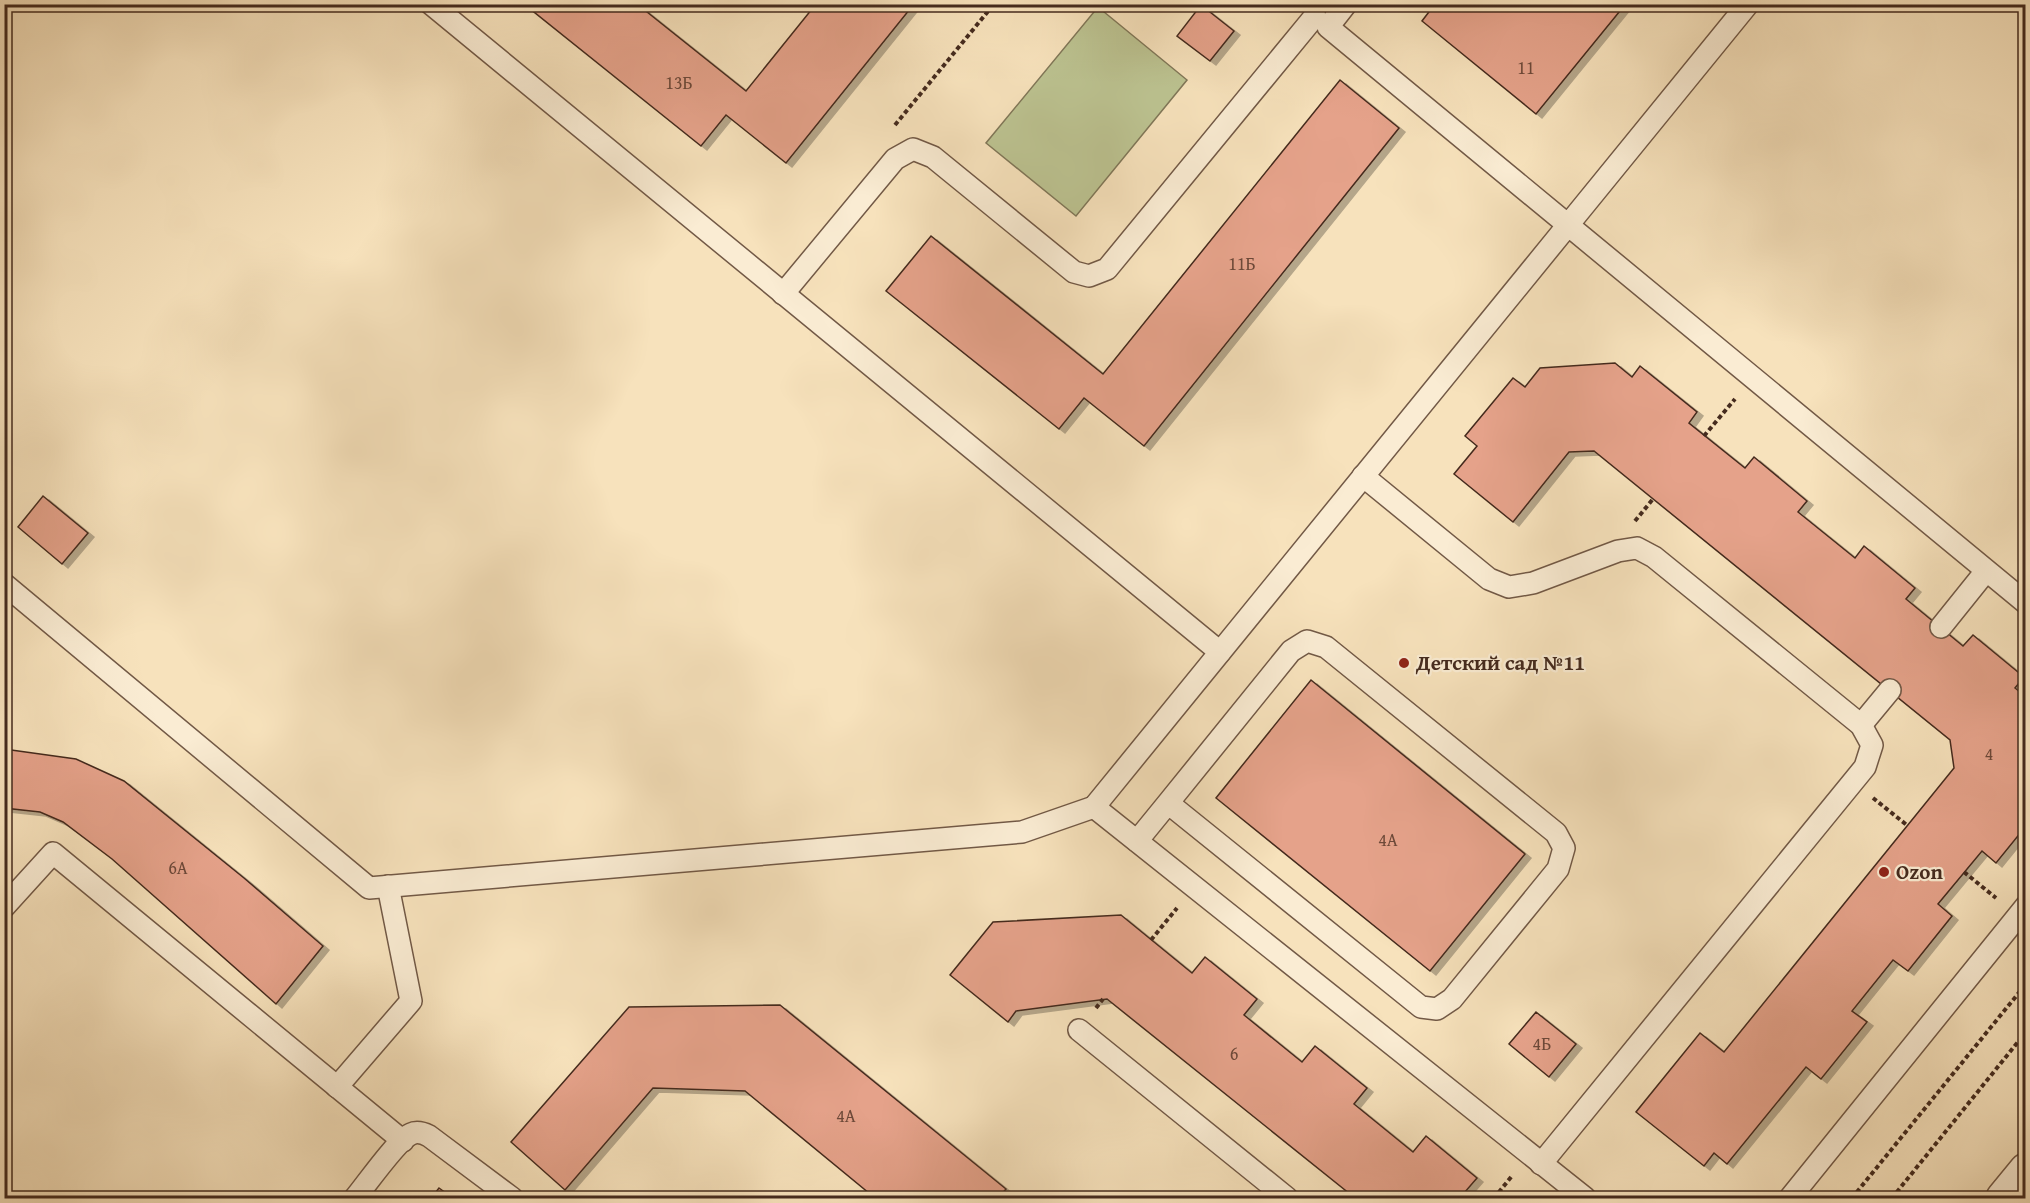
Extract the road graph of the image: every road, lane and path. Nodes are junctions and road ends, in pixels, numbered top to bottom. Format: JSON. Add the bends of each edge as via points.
{"nodes":[{"id":1,"x":1346,"y":4,"type":"edge"},
{"id":2,"x":437,"y":6,"type":"edge"},
{"id":3,"x":1738,"y":8,"type":"edge"},
{"id":4,"x":1315,"y":16,"type":"edge"},
{"id":5,"x":1568,"y":225,"type":"junction"},
{"id":6,"x":783,"y":294,"type":"junction"},
{"id":7,"x":1752,"y":377,"type":"junction"},
{"id":8,"x":1704,"y":435,"type":"dead end"},
{"id":9,"x":1363,"y":476,"type":"junction"},
{"id":10,"x":1986,"y":570,"type":"junction"},
{"id":11,"x":7,"y":591,"type":"edge"},
{"id":12,"x":2025,"y":603,"type":"edge"},
{"id":13,"x":1941,"y":627,"type":"dead end"},
{"id":14,"x":1220,"y":652,"type":"junction"},
{"id":15,"x":1890,"y":690,"type":"dead end"},
{"id":16,"x":1861,"y":725,"type":"junction"},
{"id":17,"x":1853,"y":782,"type":"junction"},
{"id":18,"x":1168,"y":802,"type":"junction"},
{"id":19,"x":1094,"y":807,"type":"junction"},
{"id":20,"x":1908,"y":826,"type":"dead end"},
{"id":21,"x":1137,"y":841,"type":"junction"},
{"id":22,"x":1964,"y":872,"type":"dead end"},
{"id":23,"x":388,"y":886,"type":"junction"},
{"id":24,"x":1194,"y":887,"type":"junction"},
{"id":25,"x":4,"y":907,"type":"edge"},
{"id":26,"x":2022,"y":911,"type":"edge"},
{"id":27,"x":1151,"y":940,"type":"dead end"},
{"id":28,"x":2025,"y":984,"type":"edge"},
{"id":29,"x":1079,"y":1030,"type":"dead end"},
{"id":30,"x":2025,"y":1032,"type":"edge"},
{"id":31,"x":337,"y":1087,"type":"junction"},
{"id":32,"x":403,"y":1141,"type":"junction"},
{"id":33,"x":1541,"y":1164,"type":"junction"},
{"id":34,"x":2025,"y":1170,"type":"edge"},
{"id":35,"x":355,"y":1198,"type":"edge"},
{"id":36,"x":512,"y":1198,"type":"edge"},
{"id":37,"x":1287,"y":1198,"type":"edge"},
{"id":38,"x":1585,"y":1198,"type":"edge"},
{"id":39,"x":1790,"y":1198,"type":"edge"},
{"id":40,"x":1852,"y":1198,"type":"edge"},
{"id":41,"x":1892,"y":1198,"type":"edge"},
{"id":42,"x":2003,"y":1198,"type":"edge"}],
"edges":[{"from":1,"to":4,"type":"lane"},
{"from":2,"to":6,"type":"lane"},
{"from":3,"to":5,"type":"lane"},
{"from":4,"to":5,"type":"lane"},
{"from":4,"to":6,"type":"lane","via":[[1107,269],[1089,276],[1074,272],[933,157],[913,149],[895,159]]},
{"from":5,"to":7,"type":"lane"},
{"from":5,"to":9,"type":"lane"},
{"from":6,"to":14,"type":"lane"},
{"from":7,"to":8,"type":"path"},
{"from":7,"to":10,"type":"lane"},
{"from":9,"to":14,"type":"lane"},
{"from":9,"to":16,"type":"lane","via":[[1490,579],[1509,587],[1533,583],[1618,550],[1637,548]]},
{"from":10,"to":12,"type":"lane"},
{"from":10,"to":13,"type":"lane"},
{"from":11,"to":23,"type":"lane","via":[[369,888]]},
{"from":14,"to":19,"type":"lane"},
{"from":15,"to":16,"type":"lane"},
{"from":16,"to":17,"type":"lane","via":[[1872,745],[1865,767]]},
{"from":17,"to":20,"type":"path"},
{"from":17,"to":33,"type":"lane"},
{"from":18,"to":18,"type":"lane","via":[[1291,651],[1307,641],[1326,647],[1372,684],[1556,833],[1564,848],[1558,869],[1452,999],[1437,1010],[1421,1007]]},
{"from":18,"to":21,"type":"lane"},
{"from":19,"to":21,"type":"lane"},
{"from":19,"to":23,"type":"lane","via":[[1022,832]]},
{"from":21,"to":24,"type":"lane"},
{"from":22,"to":26,"type":"path"},
{"from":23,"to":31,"type":"lane","via":[[411,1001]]},
{"from":24,"to":27,"type":"path"},
{"from":24,"to":33,"type":"lane"},
{"from":25,"to":31,"type":"lane","via":[[52,854]]},
{"from":26,"to":39,"type":"lane"},
{"from":28,"to":40,"type":"path"},
{"from":29,"to":37,"type":"lane"},
{"from":30,"to":41,"type":"path"},
{"from":31,"to":32,"type":"lane"},
{"from":32,"to":35,"type":"lane"},
{"from":32,"to":36,"type":"lane","via":[[409,1134],[429,1136]]},
{"from":33,"to":38,"type":"lane"},
{"from":34,"to":42,"type":"street"}]}
